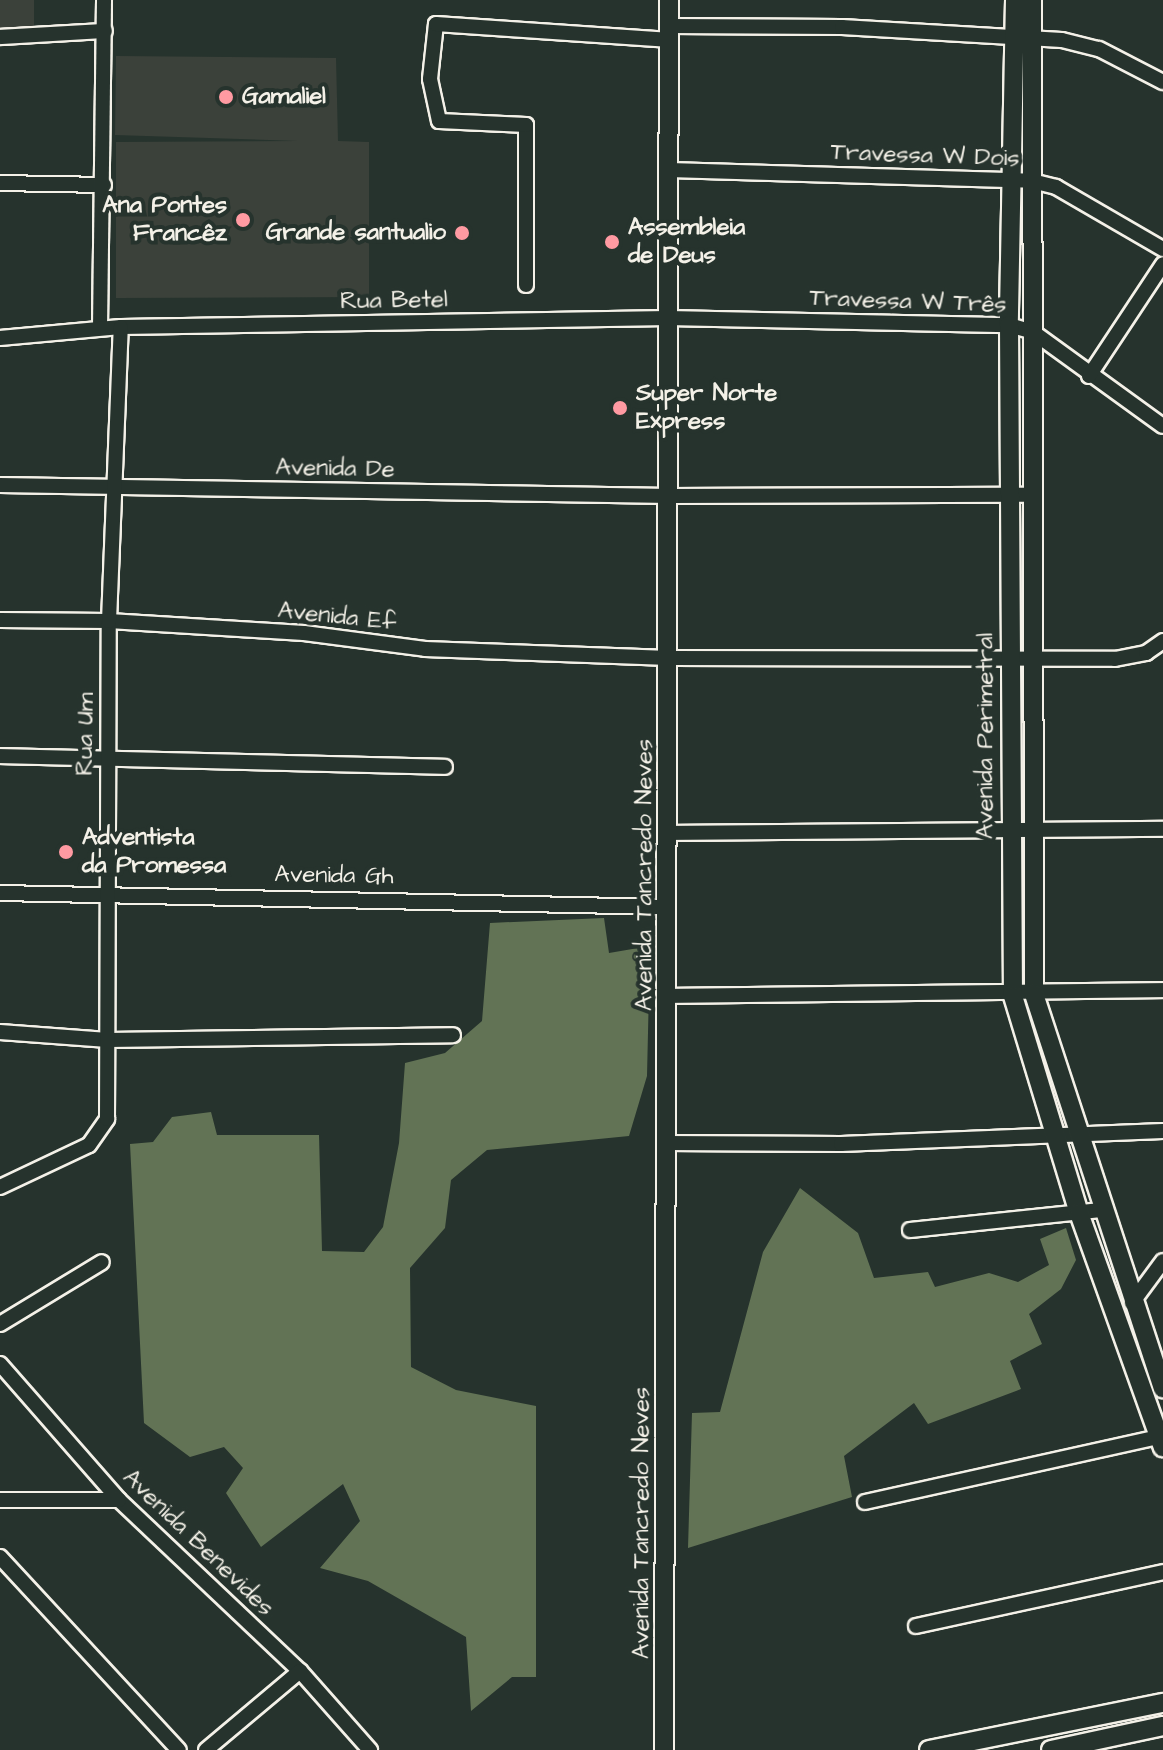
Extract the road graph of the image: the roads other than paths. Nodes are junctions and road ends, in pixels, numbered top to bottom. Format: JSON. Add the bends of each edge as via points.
{"nodes":[{"id":1,"x":104,"y":0,"type":"edge"},
{"id":2,"x":669,"y":0,"type":"edge"},
{"id":3,"x":1015,"y":0,"type":"edge"},
{"id":4,"x":1032,"y":0,"type":"edge"},
{"id":5,"x":105,"y":31,"type":"junction"},
{"id":6,"x":670,"y":33,"type":"junction"},
{"id":7,"x":0,"y":37,"type":"edge"},
{"id":8,"x":1024,"y":37,"type":"junction"},
{"id":9,"x":1163,"y":82,"type":"edge"},
{"id":10,"x":669,"y":170,"type":"junction"},
{"id":11,"x":1012,"y":181,"type":"junction"},
{"id":12,"x":1032,"y":181,"type":"junction"},
{"id":13,"x":0,"y":183,"type":"edge"},
{"id":14,"x":104,"y":185,"type":"junction"},
{"id":15,"x":1163,"y":249,"type":"edge"},
{"id":16,"x":1163,"y":264,"type":"edge"},
{"id":17,"x":526,"y":285,"type":"dead end"},
{"id":18,"x":668,"y":318,"type":"junction"},
{"id":19,"x":1009,"y":325,"type":"junction"},
{"id":20,"x":121,"y":327,"type":"junction"},
{"id":21,"x":100,"y":328,"type":"junction"},
{"id":22,"x":1033,"y":332,"type":"junction"},
{"id":23,"x":0,"y":338,"type":"edge"},
{"id":24,"x":1089,"y":376,"type":"junction"},
{"id":25,"x":1163,"y":426,"type":"edge"},
{"id":26,"x":0,"y":485,"type":"edge"},
{"id":27,"x":117,"y":487,"type":"junction"},
{"id":28,"x":1011,"y":495,"type":"junction"},
{"id":29,"x":1033,"y":495,"type":"junction"},
{"id":30,"x":670,"y":496,"type":"junction"},
{"id":31,"x":0,"y":620,"type":"edge"},
{"id":32,"x":109,"y":621,"type":"junction"},
{"id":33,"x":1163,"y":641,"type":"edge"},
{"id":34,"x":669,"y":658,"type":"junction"},
{"id":35,"x":1010,"y":659,"type":"junction"},
{"id":36,"x":1033,"y":659,"type":"junction"},
{"id":37,"x":0,"y":756,"type":"edge"},
{"id":38,"x":109,"y":756,"type":"junction"},
{"id":39,"x":445,"y":767,"type":"dead end"},
{"id":40,"x":1163,"y":829,"type":"edge"},
{"id":41,"x":1009,"y":830,"type":"junction"},
{"id":42,"x":1034,"y":830,"type":"junction"},
{"id":43,"x":669,"y":833,"type":"junction"},
{"id":44,"x":104,"y":892,"type":"junction"},
{"id":45,"x":0,"y":893,"type":"edge"},
{"id":46,"x":667,"y":907,"type":"junction"},
{"id":47,"x":1163,"y":990,"type":"edge"},
{"id":48,"x":1034,"y":994,"type":"junction"},
{"id":49,"x":669,"y":996,"type":"junction"},
{"id":50,"x":1013,"y":996,"type":"junction"},
{"id":51,"x":0,"y":1032,"type":"edge"},
{"id":52,"x":453,"y":1035,"type":"dead end"},
{"id":53,"x":108,"y":1040,"type":"junction"},
{"id":54,"x":1163,"y":1131,"type":"edge"},
{"id":55,"x":1054,"y":1133,"type":"junction"},
{"id":56,"x":1076,"y":1133,"type":"junction"},
{"id":57,"x":666,"y":1143,"type":"junction"},
{"id":58,"x":0,"y":1187,"type":"edge"},
{"id":59,"x":1101,"y":1210,"type":"junction"},
{"id":60,"x":1079,"y":1213,"type":"junction"},
{"id":61,"x":910,"y":1230,"type":"dead end"},
{"id":62,"x":1117,"y":1259,"type":"junction"},
{"id":63,"x":1163,"y":1261,"type":"edge"},
{"id":64,"x":102,"y":1262,"type":"dead end"},
{"id":65,"x":1097,"y":1265,"type":"junction"},
{"id":66,"x":1132,"y":1303,"type":"junction"},
{"id":67,"x":0,"y":1324,"type":"edge"},
{"id":68,"x":0,"y":1364,"type":"edge"},
{"id":69,"x":1163,"y":1388,"type":"edge"},
{"id":70,"x":1162,"y":1440,"type":"edge"},
{"id":71,"x":0,"y":1500,"type":"edge"},
{"id":72,"x":119,"y":1500,"type":"junction"},
{"id":73,"x":865,"y":1502,"type":"dead end"},
{"id":74,"x":0,"y":1557,"type":"edge"},
{"id":75,"x":1163,"y":1572,"type":"edge"},
{"id":76,"x":916,"y":1626,"type":"dead end"},
{"id":77,"x":300,"y":1671,"type":"junction"},
{"id":78,"x":1163,"y":1703,"type":"edge"},
{"id":79,"x":1122,"y":1712,"type":"junction"},
{"id":80,"x":1163,"y":1726,"type":"edge"},
{"id":81,"x":1126,"y":1735,"type":"junction"},
{"id":82,"x":949,"y":1748,"type":"edge"},
{"id":83,"x":179,"y":1750,"type":"edge"},
{"id":84,"x":206,"y":1750,"type":"edge"},
{"id":85,"x":370,"y":1750,"type":"edge"},
{"id":86,"x":664,"y":1750,"type":"edge"},
{"id":87,"x":929,"y":1750,"type":"edge"},
{"id":88,"x":1051,"y":1750,"type":"edge"}],
"edges":[{"from":1,"to":5,"type":"street"},
{"from":2,"to":6,"type":"street","name":"Avenida Tancredo Neves"},
{"from":3,"to":8,"type":"street","name":"Avenida Perimetral"},
{"from":4,"to":8,"type":"street","name":"Avenida Perimetral"},
{"from":5,"to":7,"type":"street"},
{"from":5,"to":14,"type":"street"},
{"from":6,"to":8,"type":"street"},
{"from":6,"to":10,"type":"street","name":"Avenida Tancredo Neves"},
{"from":6,"to":17,"type":"street","via":[[436,24],[430,79],[439,121],[526,125]]},
{"from":8,"to":9,"type":"street","via":[[1099,49]]},
{"from":8,"to":11,"type":"street","name":"Avenida Perimetral"},
{"from":8,"to":12,"type":"street","name":"Avenida Perimetral"},
{"from":10,"to":11,"type":"street","name":"Travessa W Dois"},
{"from":10,"to":18,"type":"street","name":"Avenida Tancredo Neves"},
{"from":11,"to":12,"type":"street","name":"Travessa W Dois"},
{"from":11,"to":19,"type":"street","name":"Avenida Perimetral"},
{"from":12,"to":15,"type":"street","name":"Travessa W Dois","via":[[1056,187]]},
{"from":12,"to":22,"type":"street","name":"Avenida Perimetral"},
{"from":13,"to":14,"type":"street"},
{"from":14,"to":21,"type":"street"},
{"from":16,"to":24,"type":"street"},
{"from":18,"to":19,"type":"street","name":"Travessa W Três"},
{"from":18,"to":20,"type":"street","name":"Rua Betel"},
{"from":18,"to":30,"type":"street","name":"Avenida Tancredo Neves"},
{"from":19,"to":22,"type":"street","name":"Travessa W Três"},
{"from":19,"to":28,"type":"street","name":"Avenida Perimetral"},
{"from":20,"to":21,"type":"street","name":"Rua Betel"},
{"from":20,"to":27,"type":"street","name":"Rua Um"},
{"from":21,"to":23,"type":"street","name":"Rua Betel"},
{"from":22,"to":24,"type":"street","name":"Travessa W Três"},
{"from":22,"to":29,"type":"street","name":"Avenida Perimetral"},
{"from":24,"to":25,"type":"street","name":"Travessa W Três"},
{"from":26,"to":27,"type":"street","name":"Avenida De"},
{"from":27,"to":30,"type":"street","name":"Avenida De"},
{"from":27,"to":32,"type":"street","name":"Rua Um"},
{"from":28,"to":29,"type":"street","name":"Avenida De"},
{"from":28,"to":30,"type":"street","name":"Avenida De"},
{"from":28,"to":35,"type":"street","name":"Avenida Perimetral"},
{"from":29,"to":36,"type":"street","name":"Avenida Perimetral"},
{"from":30,"to":34,"type":"street","name":"Avenida Tancredo Neves"},
{"from":31,"to":32,"type":"street","name":"Avenida Ef"},
{"from":32,"to":34,"type":"street","name":"Avenida Ef","via":[[304,633],[425,649]]},
{"from":32,"to":38,"type":"street","name":"Rua Um"},
{"from":33,"to":36,"type":"street","name":"Avenida Ef","via":[[1133,657]]},
{"from":34,"to":35,"type":"street","name":"Avenida Ef"},
{"from":34,"to":43,"type":"street","name":"Avenida Tancredo Neves"},
{"from":35,"to":36,"type":"street","name":"Avenida Ef"},
{"from":35,"to":41,"type":"street","name":"Avenida Perimetral"},
{"from":36,"to":42,"type":"street","name":"Avenida Perimetral"},
{"from":37,"to":38,"type":"street"},
{"from":38,"to":39,"type":"street"},
{"from":38,"to":44,"type":"street","name":"Rua Um"},
{"from":40,"to":42,"type":"street"},
{"from":41,"to":42,"type":"street"},
{"from":41,"to":43,"type":"street"},
{"from":41,"to":50,"type":"street","name":"Avenida Perimetral"},
{"from":42,"to":48,"type":"street","name":"Avenida Perimetral"},
{"from":43,"to":46,"type":"street","name":"Avenida Tancredo Neves"},
{"from":44,"to":45,"type":"street","name":"Avenida Gh"},
{"from":44,"to":46,"type":"street","name":"Avenida Gh"},
{"from":44,"to":53,"type":"street","name":"Rua Um"},
{"from":46,"to":49,"type":"street","name":"Avenida Tancredo Neves"},
{"from":47,"to":48,"type":"street"},
{"from":48,"to":50,"type":"street"},
{"from":48,"to":56,"type":"street","name":"Avenida Perimetral"},
{"from":49,"to":50,"type":"street"},
{"from":49,"to":57,"type":"street","name":"Avenida Tancredo Neves"},
{"from":50,"to":55,"type":"street","name":"Avenida Perimetral"},
{"from":51,"to":53,"type":"street"},
{"from":52,"to":53,"type":"street"},
{"from":53,"to":58,"type":"street","name":"Rua Um","via":[[107,1119],[97,1138]]},
{"from":54,"to":56,"type":"street"},
{"from":55,"to":56,"type":"street"},
{"from":55,"to":57,"type":"street","via":[[841,1144]]},
{"from":55,"to":60,"type":"street","name":"Avenida Perimetral"},
{"from":56,"to":59,"type":"street","name":"Avenida Perimetral"},
{"from":57,"to":86,"type":"street","name":"Avenida Tancredo Neves"},
{"from":59,"to":60,"type":"street"},
{"from":59,"to":62,"type":"street","name":"Avenida Perimetral"},
{"from":60,"to":61,"type":"street"},
{"from":60,"to":65,"type":"street","name":"Avenida Perimetral"},
{"from":62,"to":65,"type":"street"},
{"from":62,"to":66,"type":"street","name":"Avenida Perimetral"},
{"from":63,"to":66,"type":"street"},
{"from":64,"to":67,"type":"street"},
{"from":65,"to":70,"type":"street","name":"Avenida Perimetral"},
{"from":66,"to":69,"type":"street","name":"Avenida Perimetral"},
{"from":68,"to":72,"type":"street","name":"Avenida Benevides"},
{"from":70,"to":73,"type":"street"},
{"from":71,"to":72,"type":"street"},
{"from":72,"to":77,"type":"street","name":"Avenida Benevides"},
{"from":74,"to":83,"type":"street"},
{"from":75,"to":76,"type":"street"},
{"from":77,"to":84,"type":"street"},
{"from":77,"to":85,"type":"street","name":"Avenida Benevides"},
{"from":78,"to":79,"type":"street"},
{"from":79,"to":81,"type":"street"},
{"from":79,"to":82,"type":"street"},
{"from":80,"to":81,"type":"street"},
{"from":81,"to":88,"type":"street"},
{"from":82,"to":87,"type":"street"}]}
